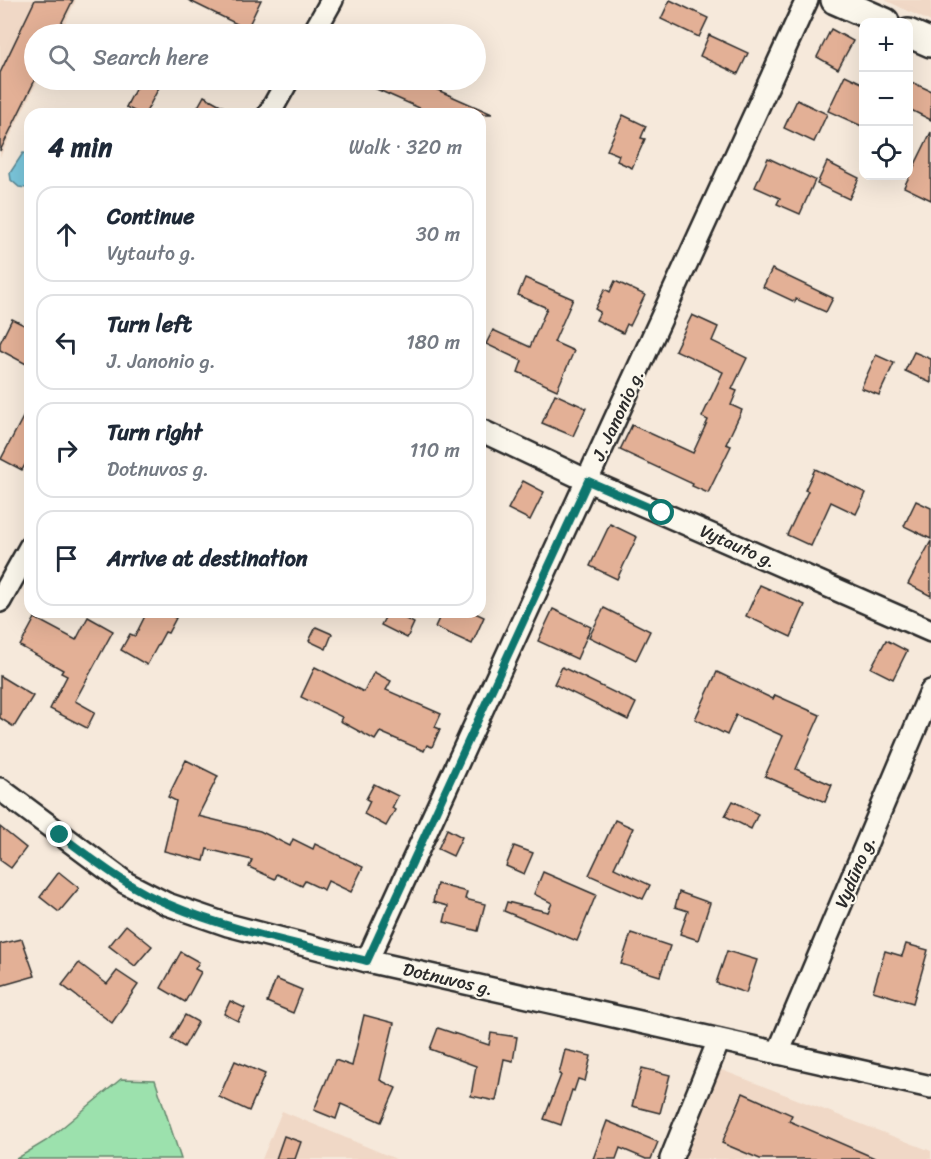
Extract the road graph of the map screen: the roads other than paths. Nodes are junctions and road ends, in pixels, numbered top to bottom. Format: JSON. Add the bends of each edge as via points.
{"nodes":[{"id":1,"x":332,"y":0,"type":"edge"},
{"id":2,"x":807,"y":0,"type":"edge"},
{"id":3,"x":835,"y":0,"type":"edge"},
{"id":4,"x":876,"y":18,"type":"edge"},
{"id":5,"x":319,"y":24,"type":"edge"},
{"id":6,"x":913,"y":35,"type":"edge"},
{"id":7,"x":931,"y":43,"type":"edge"},
{"id":8,"x":282,"y":90,"type":"edge"},
{"id":9,"x":272,"y":108,"type":"edge"},
{"id":10,"x":486,"y":433,"type":"edge"},
{"id":11,"x":588,"y":481,"type":"junction"},
{"id":12,"x":24,"y":558,"type":"edge"},
{"id":13,"x":0,"y":601,"type":"edge"},
{"id":14,"x":931,"y":631,"type":"edge"},
{"id":15,"x":931,"y":691,"type":"edge"},
{"id":16,"x":0,"y":789,"type":"edge"},
{"id":17,"x":367,"y":961,"type":"junction"},
{"id":18,"x":719,"y":1040,"type":"junction"},
{"id":19,"x":778,"y":1053,"type":"junction"},
{"id":20,"x":931,"y":1087,"type":"edge"},
{"id":21,"x":671,"y":1159,"type":"edge"}],
"edges":[{"from":1,"to":5,"type":"street"},
{"from":2,"to":11,"type":"street","name":"J. Janonio g."},
{"from":3,"to":4,"type":"street"},
{"from":6,"to":7,"type":"street"},
{"from":8,"to":9,"type":"street"},
{"from":10,"to":11,"type":"street","name":"Vytauto g."},
{"from":11,"to":14,"type":"street","name":"Vytauto g."},
{"from":11,"to":17,"type":"street","name":"J. Janonio g."},
{"from":12,"to":13,"type":"street"},
{"from":15,"to":19,"type":"street","name":"Vydūno g."},
{"from":16,"to":17,"type":"street","name":"Dotnuvos g.","via":[[126,883],[167,904],[228,925]]},
{"from":17,"to":18,"type":"street","name":"Dotnuvos g."},
{"from":18,"to":19,"type":"street","name":"Dotnuvos g."},
{"from":18,"to":21,"type":"street"},
{"from":19,"to":20,"type":"street","name":"Dotnuvos g."}]}
